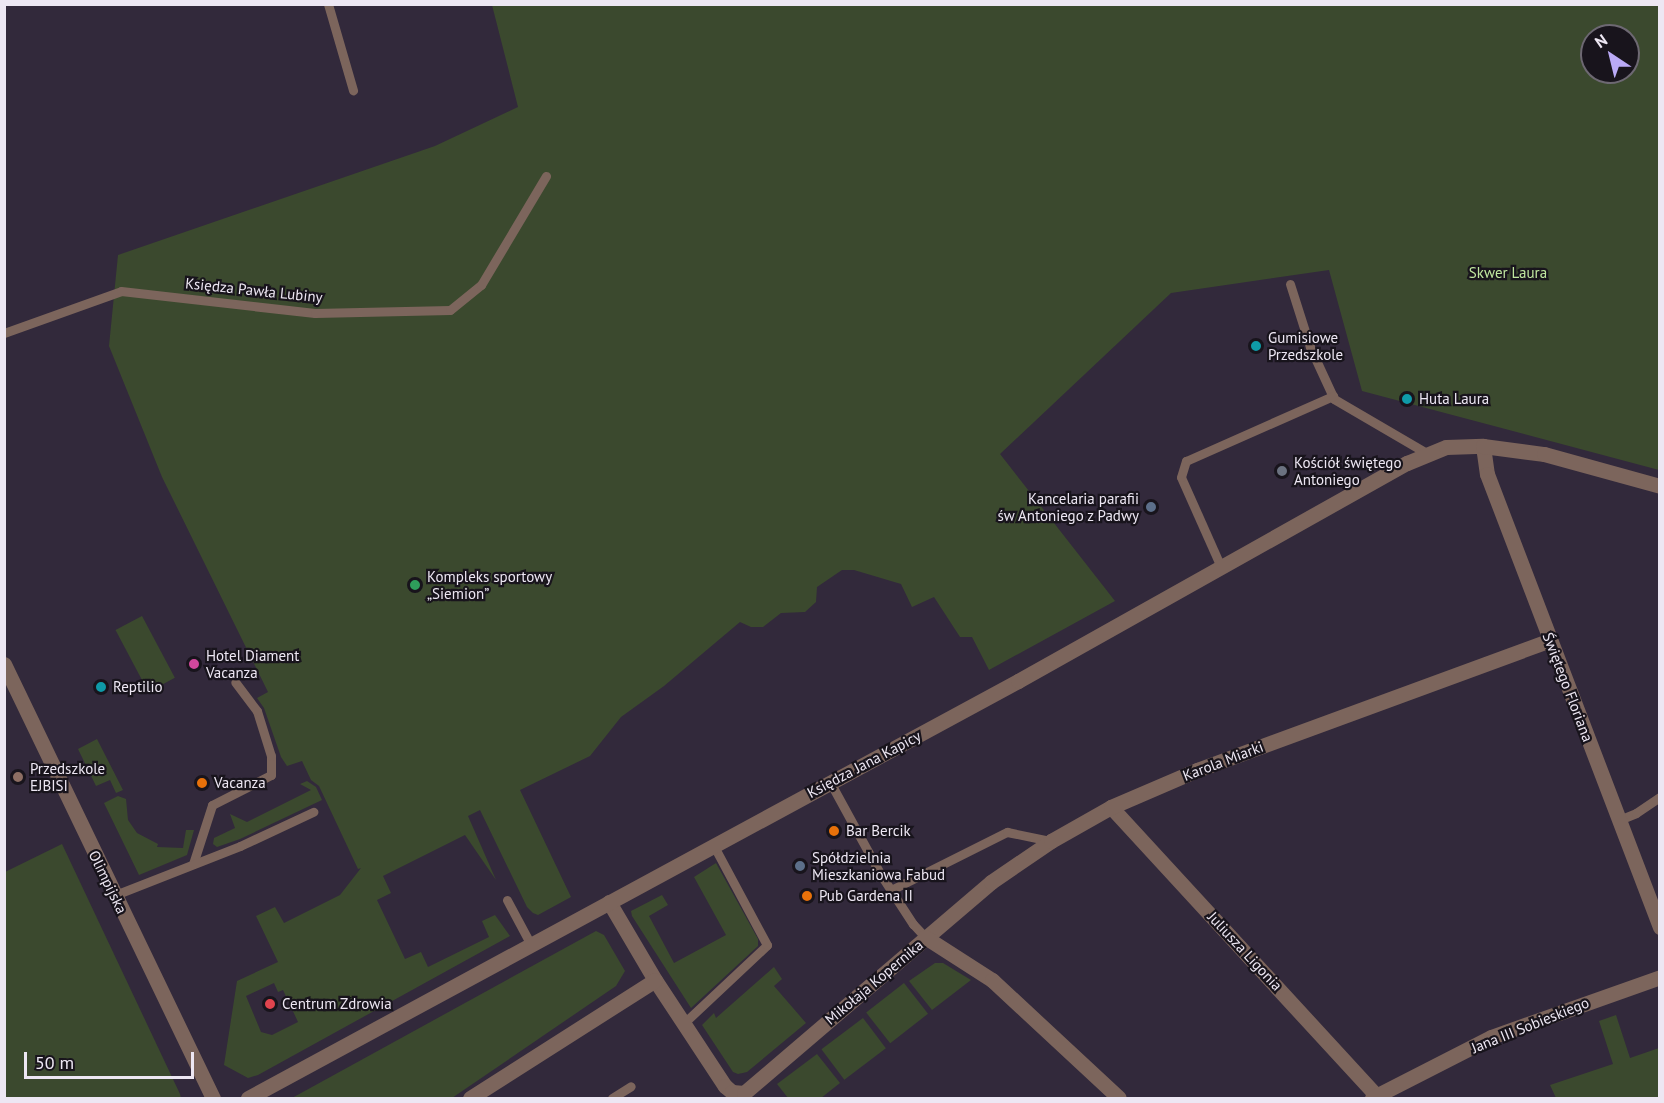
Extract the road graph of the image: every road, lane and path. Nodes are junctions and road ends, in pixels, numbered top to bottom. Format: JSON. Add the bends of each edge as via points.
{"nodes":[{"id":1,"x":328,"y":4,"type":"edge"},
{"id":2,"x":353,"y":90,"type":"dead end"},
{"id":3,"x":546,"y":176,"type":"dead end"},
{"id":4,"x":1290,"y":284,"type":"dead end"},
{"id":5,"x":4,"y":333,"type":"edge"},
{"id":6,"x":1333,"y":396,"type":"junction"},
{"id":7,"x":1483,"y":446,"type":"junction"},
{"id":8,"x":1428,"y":454,"type":"junction"},
{"id":9,"x":1659,"y":486,"type":"edge"},
{"id":10,"x":1221,"y":567,"type":"junction"},
{"id":11,"x":1550,"y":640,"type":"junction"},
{"id":12,"x":4,"y":664,"type":"edge"},
{"id":13,"x":236,"y":682,"type":"dead end"},
{"id":14,"x":830,"y":782,"type":"junction"},
{"id":15,"x":1659,"y":797,"type":"edge"},
{"id":16,"x":1112,"y":807,"type":"junction"},
{"id":17,"x":313,"y":812,"type":"dead end"},
{"id":18,"x":1619,"y":820,"type":"junction"},
{"id":19,"x":1051,"y":841,"type":"junction"},
{"id":20,"x":714,"y":846,"type":"junction"},
{"id":21,"x":193,"y":864,"type":"junction"},
{"id":22,"x":891,"y":890,"type":"junction"},
{"id":23,"x":115,"y":894,"type":"junction"},
{"id":24,"x":507,"y":900,"type":"dead end"},
{"id":25,"x":609,"y":902,"type":"junction"},
{"id":26,"x":1659,"y":927,"type":"edge"},
{"id":27,"x":925,"y":937,"type":"junction"},
{"id":28,"x":531,"y":945,"type":"junction"},
{"id":29,"x":1659,"y":977,"type":"edge"},
{"id":30,"x":655,"y":980,"type":"junction"},
{"id":31,"x":684,"y":1023,"type":"junction"},
{"id":32,"x":631,"y":1086,"type":"dead end"},
{"id":33,"x":1375,"y":1097,"type":"edge"},
{"id":34,"x":213,"y":1098,"type":"edge"},
{"id":35,"x":248,"y":1098,"type":"edge"},
{"id":36,"x":470,"y":1098,"type":"edge"},
{"id":37,"x":612,"y":1098,"type":"edge"},
{"id":38,"x":1119,"y":1098,"type":"edge"}],
"edges":[{"from":1,"to":2,"type":"lane"},
{"from":3,"to":5,"type":"lane","name":"Księdza Pawła Lubiny","via":[[482,285],[450,310],[315,313],[121,291]]},
{"from":4,"to":6,"type":"lane","via":[[1310,347]]},
{"from":6,"to":8,"type":"lane"},
{"from":6,"to":10,"type":"lane","via":[[1186,461],[1181,477]]},
{"from":7,"to":8,"type":"street","name":"Księdza Jana Kapicy","via":[[1446,447]]},
{"from":7,"to":9,"type":"street","name":"Księdza Jana Kapicy","via":[[1544,454]]},
{"from":7,"to":11,"type":"street","name":"Świętego Floriana","via":[[1487,474]]},
{"from":8,"to":10,"type":"street","name":"Księdza Jana Kapicy"},
{"from":10,"to":14,"type":"street","name":"Księdza Jana Kapicy"},
{"from":11,"to":16,"type":"street","name":"Karola Miarki","via":[[1197,770]]},
{"from":11,"to":18,"type":"street","name":"Świętego Floriana"},
{"from":12,"to":23,"type":"street","name":"Olimpijska"},
{"from":13,"to":21,"type":"lane","via":[[257,711],[271,756],[271,775],[212,805]]},
{"from":14,"to":20,"type":"street","name":"Księdza Jana Kapicy"},
{"from":14,"to":22,"type":"lane"},
{"from":15,"to":18,"type":"lane"},
{"from":16,"to":19,"type":"street","name":"Karola Miarki"},
{"from":16,"to":33,"type":"street","name":"Juliusza Ligonia"},
{"from":17,"to":21,"type":"lane"},
{"from":18,"to":26,"type":"street","name":"Świętego Floriana"},
{"from":19,"to":22,"type":"lane","via":[[1007,832]]},
{"from":19,"to":27,"type":"street","name":"Karola Miarki","via":[[991,882]]},
{"from":20,"to":25,"type":"street","name":"Księdza Jana Kapicy"},
{"from":20,"to":31,"type":"lane","via":[[767,945]]},
{"from":21,"to":23,"type":"lane"},
{"from":22,"to":27,"type":"lane"},
{"from":23,"to":34,"type":"street","name":"Olimpijska"},
{"from":24,"to":28,"type":"lane"},
{"from":25,"to":28,"type":"street","name":"Księdza Jana Kapicy"},
{"from":25,"to":30,"type":"street","name":"Mikołaja Kopernika"},
{"from":27,"to":31,"type":"street","name":"Mikołaja Kopernika","via":[[744,1093],[732,1092],[725,1086]]},
{"from":27,"to":38,"type":"street","name":"Mikołaja Kopernika","via":[[992,980]]},
{"from":28,"to":35,"type":"street","name":"Księdza Jana Kapicy"},
{"from":29,"to":33,"type":"street","name":"Jana III Sobieskiego","via":[[1491,1037]]},
{"from":30,"to":31,"type":"street","name":"Mikołaja Kopernika"},
{"from":30,"to":36,"type":"street"},
{"from":32,"to":37,"type":"lane"}]}
